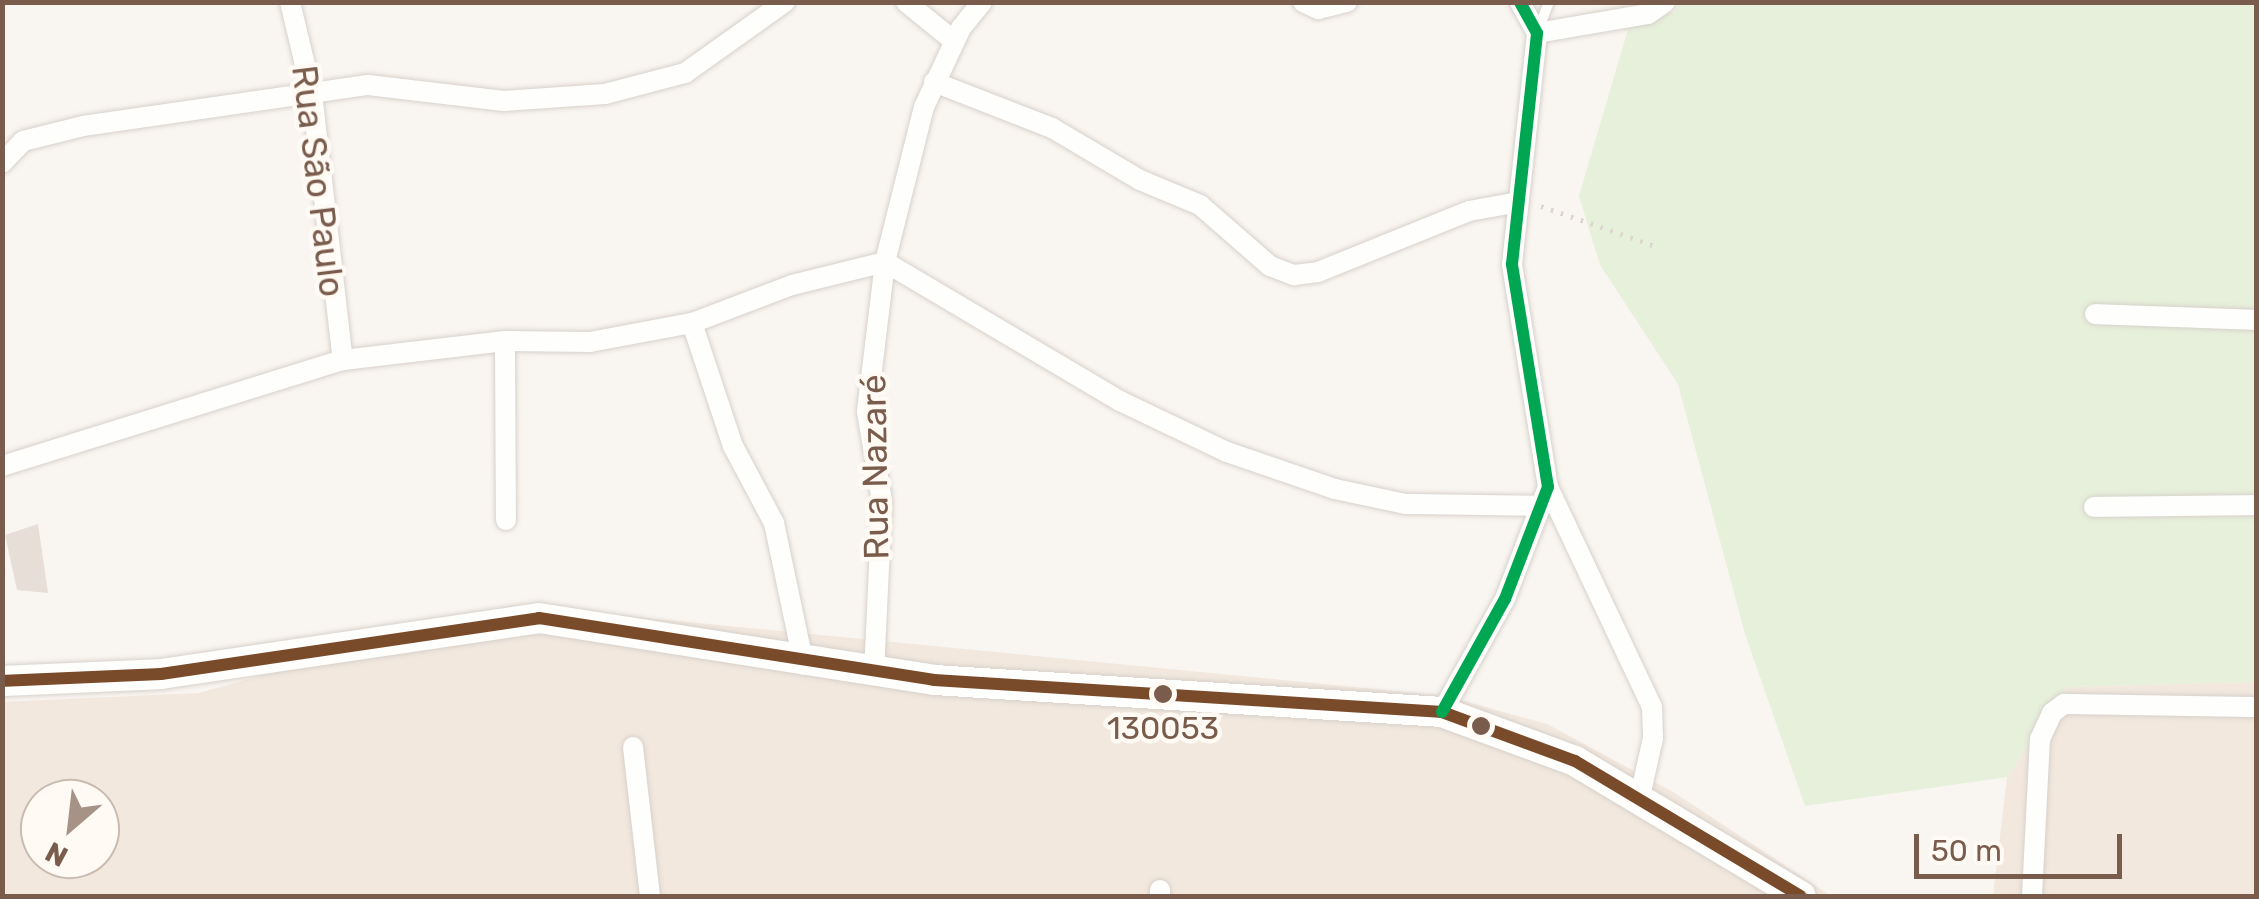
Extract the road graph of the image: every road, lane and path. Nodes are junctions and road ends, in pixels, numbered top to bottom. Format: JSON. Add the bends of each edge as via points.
{"nodes":[{"id":1,"x":290,"y":2,"type":"edge"},
{"id":2,"x":785,"y":2,"type":"edge"},
{"id":3,"x":906,"y":2,"type":"edge"},
{"id":4,"x":982,"y":2,"type":"edge"},
{"id":5,"x":1304,"y":2,"type":"edge"},
{"id":6,"x":1347,"y":2,"type":"edge"},
{"id":7,"x":1520,"y":2,"type":"edge"},
{"id":8,"x":1549,"y":2,"type":"edge"},
{"id":9,"x":1665,"y":2,"type":"edge"},
{"id":10,"x":1537,"y":33,"type":"junction"},
{"id":11,"x":954,"y":41,"type":"junction"},
{"id":12,"x":934,"y":82,"type":"junction"},
{"id":13,"x":312,"y":94,"type":"junction"},
{"id":14,"x":2,"y":163,"type":"edge"},
{"id":15,"x":1514,"y":203,"type":"junction"},
{"id":16,"x":1655,"y":246,"type":"dead end"},
{"id":17,"x":885,"y":262,"type":"junction"},
{"id":18,"x":2095,"y":314,"type":"dead end"},
{"id":19,"x":2256,"y":320,"type":"edge"},
{"id":20,"x":692,"y":322,"type":"junction"},
{"id":21,"x":505,"y":341,"type":"junction"},
{"id":22,"x":343,"y":360,"type":"junction"},
{"id":23,"x":2,"y":466,"type":"edge"},
{"id":24,"x":1545,"y":497,"type":"junction"},
{"id":25,"x":2094,"y":506,"type":"dead end"},
{"id":26,"x":2256,"y":506,"type":"edge"},
{"id":27,"x":506,"y":520,"type":"dead end"},
{"id":28,"x":804,"y":665,"type":"junction"},
{"id":29,"x":874,"y":673,"type":"junction"},
{"id":30,"x":2,"y":681,"type":"edge"},
{"id":31,"x":2256,"y":707,"type":"edge"},
{"id":32,"x":1442,"y":712,"type":"junction"},
{"id":33,"x":633,"y":747,"type":"dead end"},
{"id":34,"x":1639,"y":800,"type":"junction"},
{"id":35,"x":650,"y":896,"type":"edge"},
{"id":36,"x":1801,"y":896,"type":"edge"},
{"id":37,"x":2032,"y":896,"type":"edge"}],
"edges":[{"from":1,"to":13,"type":"street","name":"Rua São Paulo"},
{"from":2,"to":13,"type":"street","via":[[685,73],[605,94],[504,101],[368,85]]},
{"from":3,"to":11,"type":"street"},
{"from":4,"to":11,"type":"street","name":"Rua Nazaré"},
{"from":5,"to":6,"type":"street","via":[[1318,8]]},
{"from":7,"to":10,"type":"street"},
{"from":8,"to":10,"type":"lane"},
{"from":9,"to":10,"type":"street","via":[[1648,14]]},
{"from":10,"to":15,"type":"street"},
{"from":11,"to":12,"type":"street","name":"Rua Nazaré"},
{"from":12,"to":15,"type":"street","via":[[1052,128],[1200,206],[1270,266],[1294,274],[1318,272],[1469,211]]},
{"from":12,"to":17,"type":"street","name":"Rua Nazaré"},
{"from":13,"to":14,"type":"street","via":[[83,126],[23,142]]},
{"from":13,"to":22,"type":"street","name":"Rua São Paulo"},
{"from":15,"to":16,"type":"path","via":[[1552,207]]},
{"from":15,"to":24,"type":"street","via":[[1512,264]]},
{"from":17,"to":20,"type":"street","via":[[806,280]]},
{"from":17,"to":24,"type":"street","via":[[1058,367],[1227,452],[1335,489],[1405,504]]},
{"from":17,"to":29,"type":"street","name":"Rua Nazaré","via":[[867,411],[882,501]]},
{"from":18,"to":19,"type":"street"},
{"from":20,"to":21,"type":"street","via":[[590,342]]},
{"from":20,"to":28,"type":"street","via":[[733,446],[774,523]]},
{"from":21,"to":22,"type":"street"},
{"from":21,"to":27,"type":"street"},
{"from":22,"to":23,"type":"street"},
{"from":24,"to":32,"type":"street","via":[[1505,599]]},
{"from":24,"to":34,"type":"street","via":[[1652,708],[1653,738]]},
{"from":25,"to":26,"type":"street"},
{"from":28,"to":29,"type":"street"},
{"from":28,"to":30,"type":"street","via":[[539,618],[161,674]]},
{"from":29,"to":32,"type":"street"},
{"from":31,"to":37,"type":"street","via":[[2064,704],[2052,714],[2040,739]]},
{"from":32,"to":34,"type":"street","via":[[1522,738]]},
{"from":33,"to":35,"type":"street"},
{"from":34,"to":36,"type":"street"}]}
